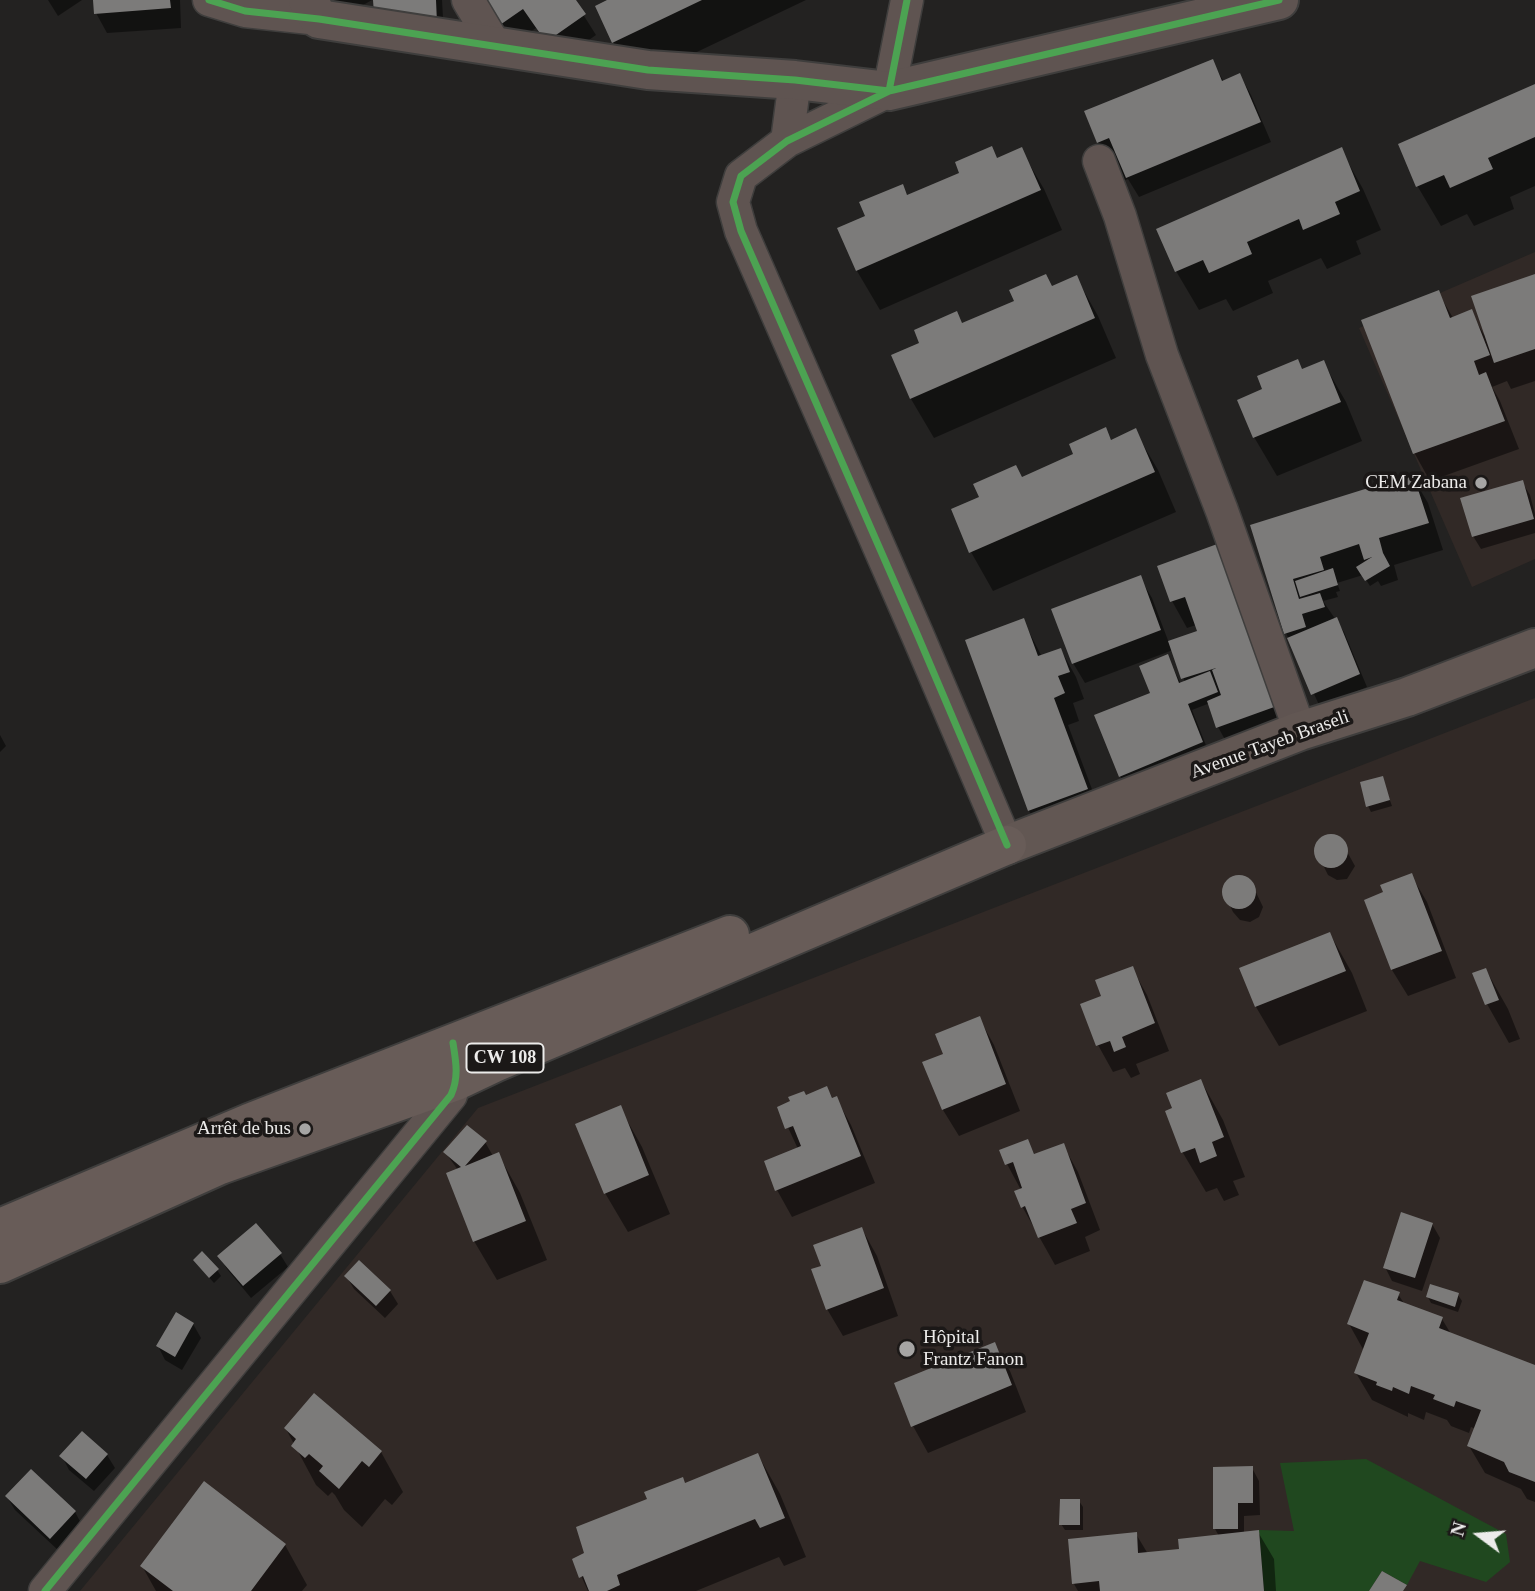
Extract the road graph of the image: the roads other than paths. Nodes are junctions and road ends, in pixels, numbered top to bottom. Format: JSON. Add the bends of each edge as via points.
{"nodes":[{"id":1,"x":209,"y":0,"type":"edge"},
{"id":2,"x":468,"y":0,"type":"edge"},
{"id":3,"x":906,"y":0,"type":"edge"},
{"id":4,"x":1279,"y":0,"type":"edge"},
{"id":5,"x":314,"y":10,"type":"edge"},
{"id":6,"x":496,"y":47,"type":"junction"},
{"id":7,"x":795,"y":80,"type":"junction"},
{"id":8,"x":889,"y":91,"type":"junction"},
{"id":9,"x":787,"y":141,"type":"junction"},
{"id":10,"x":1099,"y":161,"type":"dead end"},
{"id":11,"x":1535,"y":648,"type":"edge"},
{"id":12,"x":1300,"y":731,"type":"junction"},
{"id":13,"x":1007,"y":845,"type":"junction"},
{"id":14,"x":453,"y":1043,"type":"junction"},
{"id":15,"x":456,"y":1081,"type":"junction"},
{"id":16,"x":0,"y":1228,"type":"edge"},
{"id":17,"x":0,"y":1264,"type":"edge"},
{"id":18,"x":45,"y":1591,"type":"edge"}],
"edges":[{"from":1,"to":5,"type":"street","via":[[245,11]]},
{"from":2,"to":6,"type":"street"},
{"from":3,"to":8,"type":"street"},
{"from":4,"to":8,"type":"street"},
{"from":5,"to":6,"type":"street"},
{"from":6,"to":7,"type":"street","via":[[648,70]]},
{"from":7,"to":8,"type":"street"},
{"from":7,"to":9,"type":"street"},
{"from":8,"to":9,"type":"street"},
{"from":9,"to":13,"type":"street","via":[[741,176],[733,202],[741,231]]},
{"from":10,"to":12,"type":"street","via":[[1162,355]]},
{"from":11,"to":12,"type":"main road","name":"Avenue Tayeb Braseli","number":"CW 108","via":[[1407,697]]},
{"from":12,"to":13,"type":"main road","name":"Avenue Tayeb Braseli","number":"CW 108"},
{"from":13,"to":14,"type":"highway","number":"CW 108","via":[[922,860]]},
{"from":13,"to":15,"type":"highway","number":"CW 108"},
{"from":14,"to":15,"type":"street"},
{"from":14,"to":16,"type":"highway","number":"CW 108"},
{"from":15,"to":17,"type":"highway","number":"CW 108","via":[[220,1165]]},
{"from":15,"to":18,"type":"street","via":[[451,1095]]}]}
